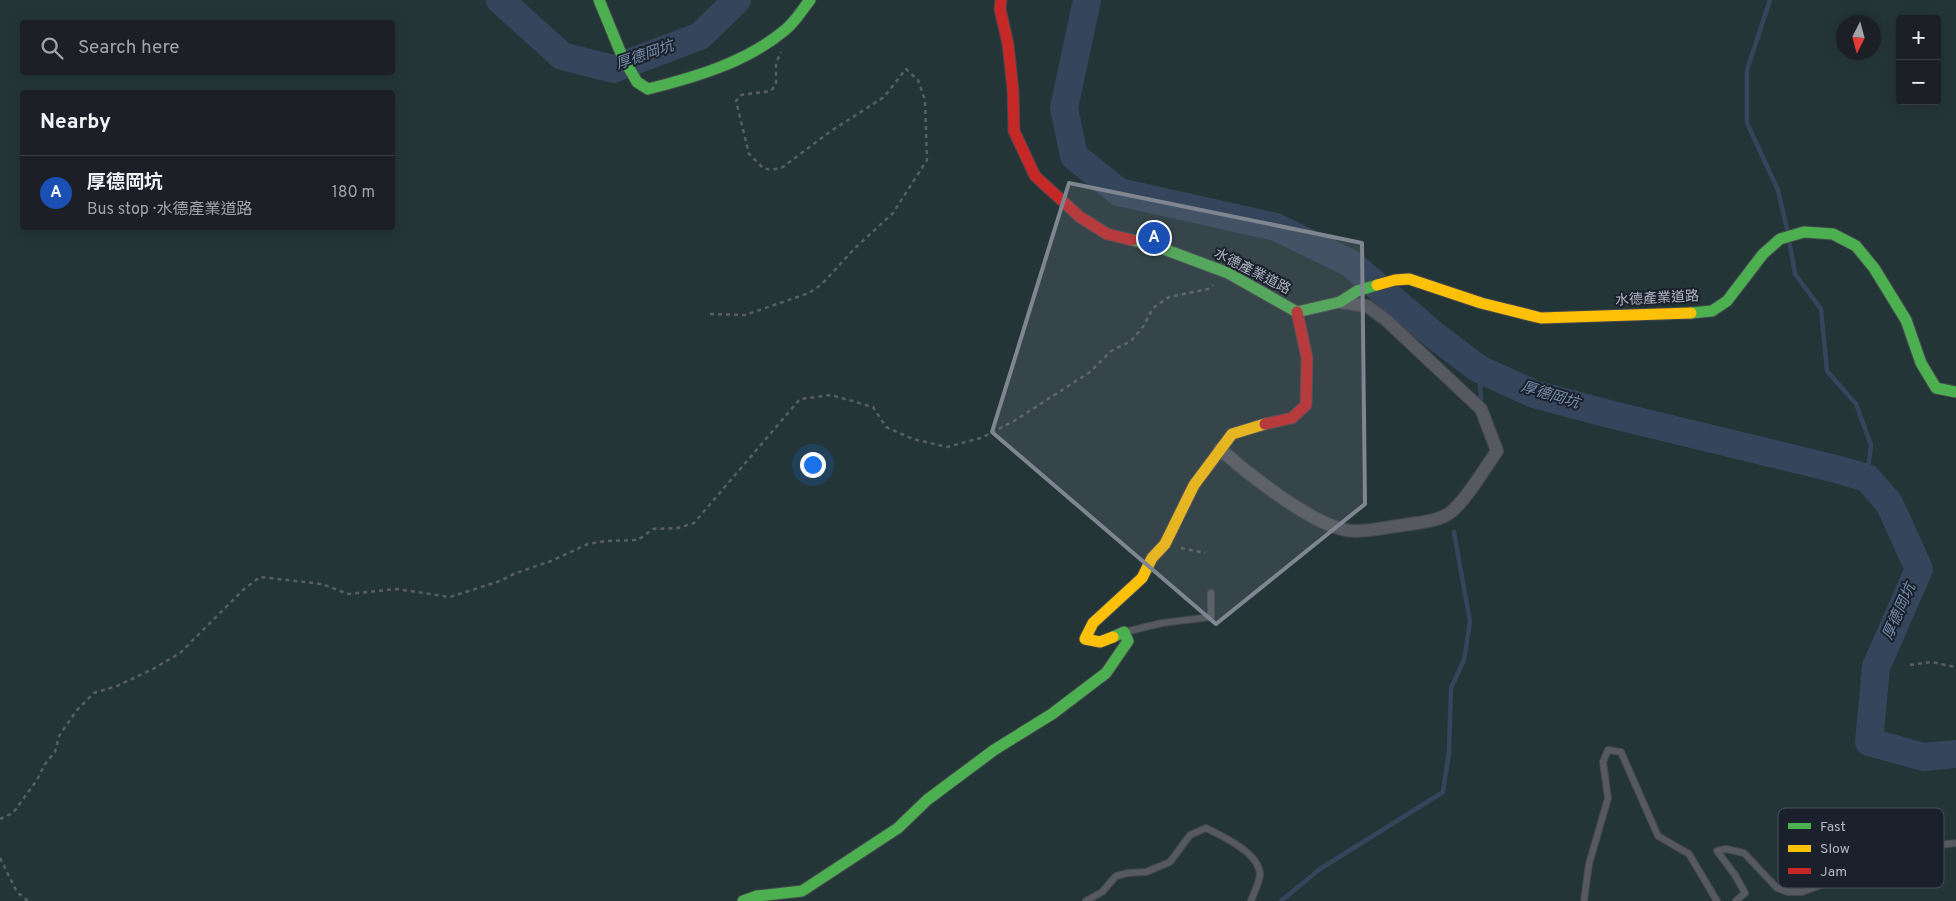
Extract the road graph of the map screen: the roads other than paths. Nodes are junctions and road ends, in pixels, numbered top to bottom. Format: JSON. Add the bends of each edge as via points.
{"nodes":[{"id":1,"x":599,"y":0,"type":"edge"},
{"id":2,"x":810,"y":0,"type":"edge"},
{"id":3,"x":1001,"y":0,"type":"edge"},
{"id":4,"x":1340,"y":302,"type":"junction"},
{"id":5,"x":1297,"y":312,"type":"junction"},
{"id":6,"x":1956,"y":392,"type":"edge"},
{"id":7,"x":1220,"y":449,"type":"junction"},
{"id":8,"x":1211,"y":593,"type":"dead end"},
{"id":9,"x":1124,"y":632,"type":"junction"},
{"id":10,"x":1813,"y":888,"type":"edge"},
{"id":11,"x":743,"y":901,"type":"edge"},
{"id":12,"x":1086,"y":901,"type":"edge"},
{"id":13,"x":1252,"y":901,"type":"edge"},
{"id":14,"x":1584,"y":901,"type":"edge"},
{"id":15,"x":1717,"y":901,"type":"edge"},
{"id":16,"x":1736,"y":901,"type":"edge"}],
"edges":[{"from":1,"to":2,"type":"street","via":[[622,56],[637,82],[648,89],[743,58],[786,29]]},
{"from":3,"to":5,"type":"street","name":"水德產業道路","via":[[1013,90],[1014,131],[1035,176],[1080,216],[1107,234],[1153,245],[1228,274]]},
{"from":4,"to":5,"type":"street","name":"水德產業道路"},
{"from":4,"to":6,"type":"street","name":"水德產業道路","via":[[1357,291],[1409,279],[1542,318],[1712,311],[1727,301],[1763,254],[1780,239],[1804,232],[1833,234],[1856,246],[1874,268],[1906,320],[1921,363],[1936,388]]},
{"from":4,"to":7,"type":"street","via":[[1367,306],[1386,320],[1481,409],[1497,451],[1465,495],[1451,512],[1436,520],[1354,531],[1335,528],[1256,480]]},
{"from":5,"to":7,"type":"street","via":[[1307,358],[1306,405],[1292,418],[1232,434]]},
{"from":7,"to":9,"type":"street","via":[[1194,485],[1165,544],[1152,558],[1142,578],[1093,623],[1085,638],[1100,642]]},
{"from":8,"to":9,"type":"lane","via":[[1211,617]]},
{"from":9,"to":11,"type":"street","via":[[1128,641],[1106,673],[1052,714],[994,750],[927,800],[898,828],[802,891],[757,896]]},
{"from":10,"to":16,"type":"lane","via":[[1788,892],[1777,888],[1744,853],[1726,849],[1717,851],[1745,892]]},
{"from":12,"to":13,"type":"lane","via":[[1102,892],[1116,876],[1146,872],[1170,862],[1190,834],[1206,828],[1231,840],[1254,859],[1260,874]]},
{"from":14,"to":15,"type":"lane","via":[[1589,864],[1608,798],[1603,762],[1608,750],[1620,752],[1658,836],[1689,854]]}]}
